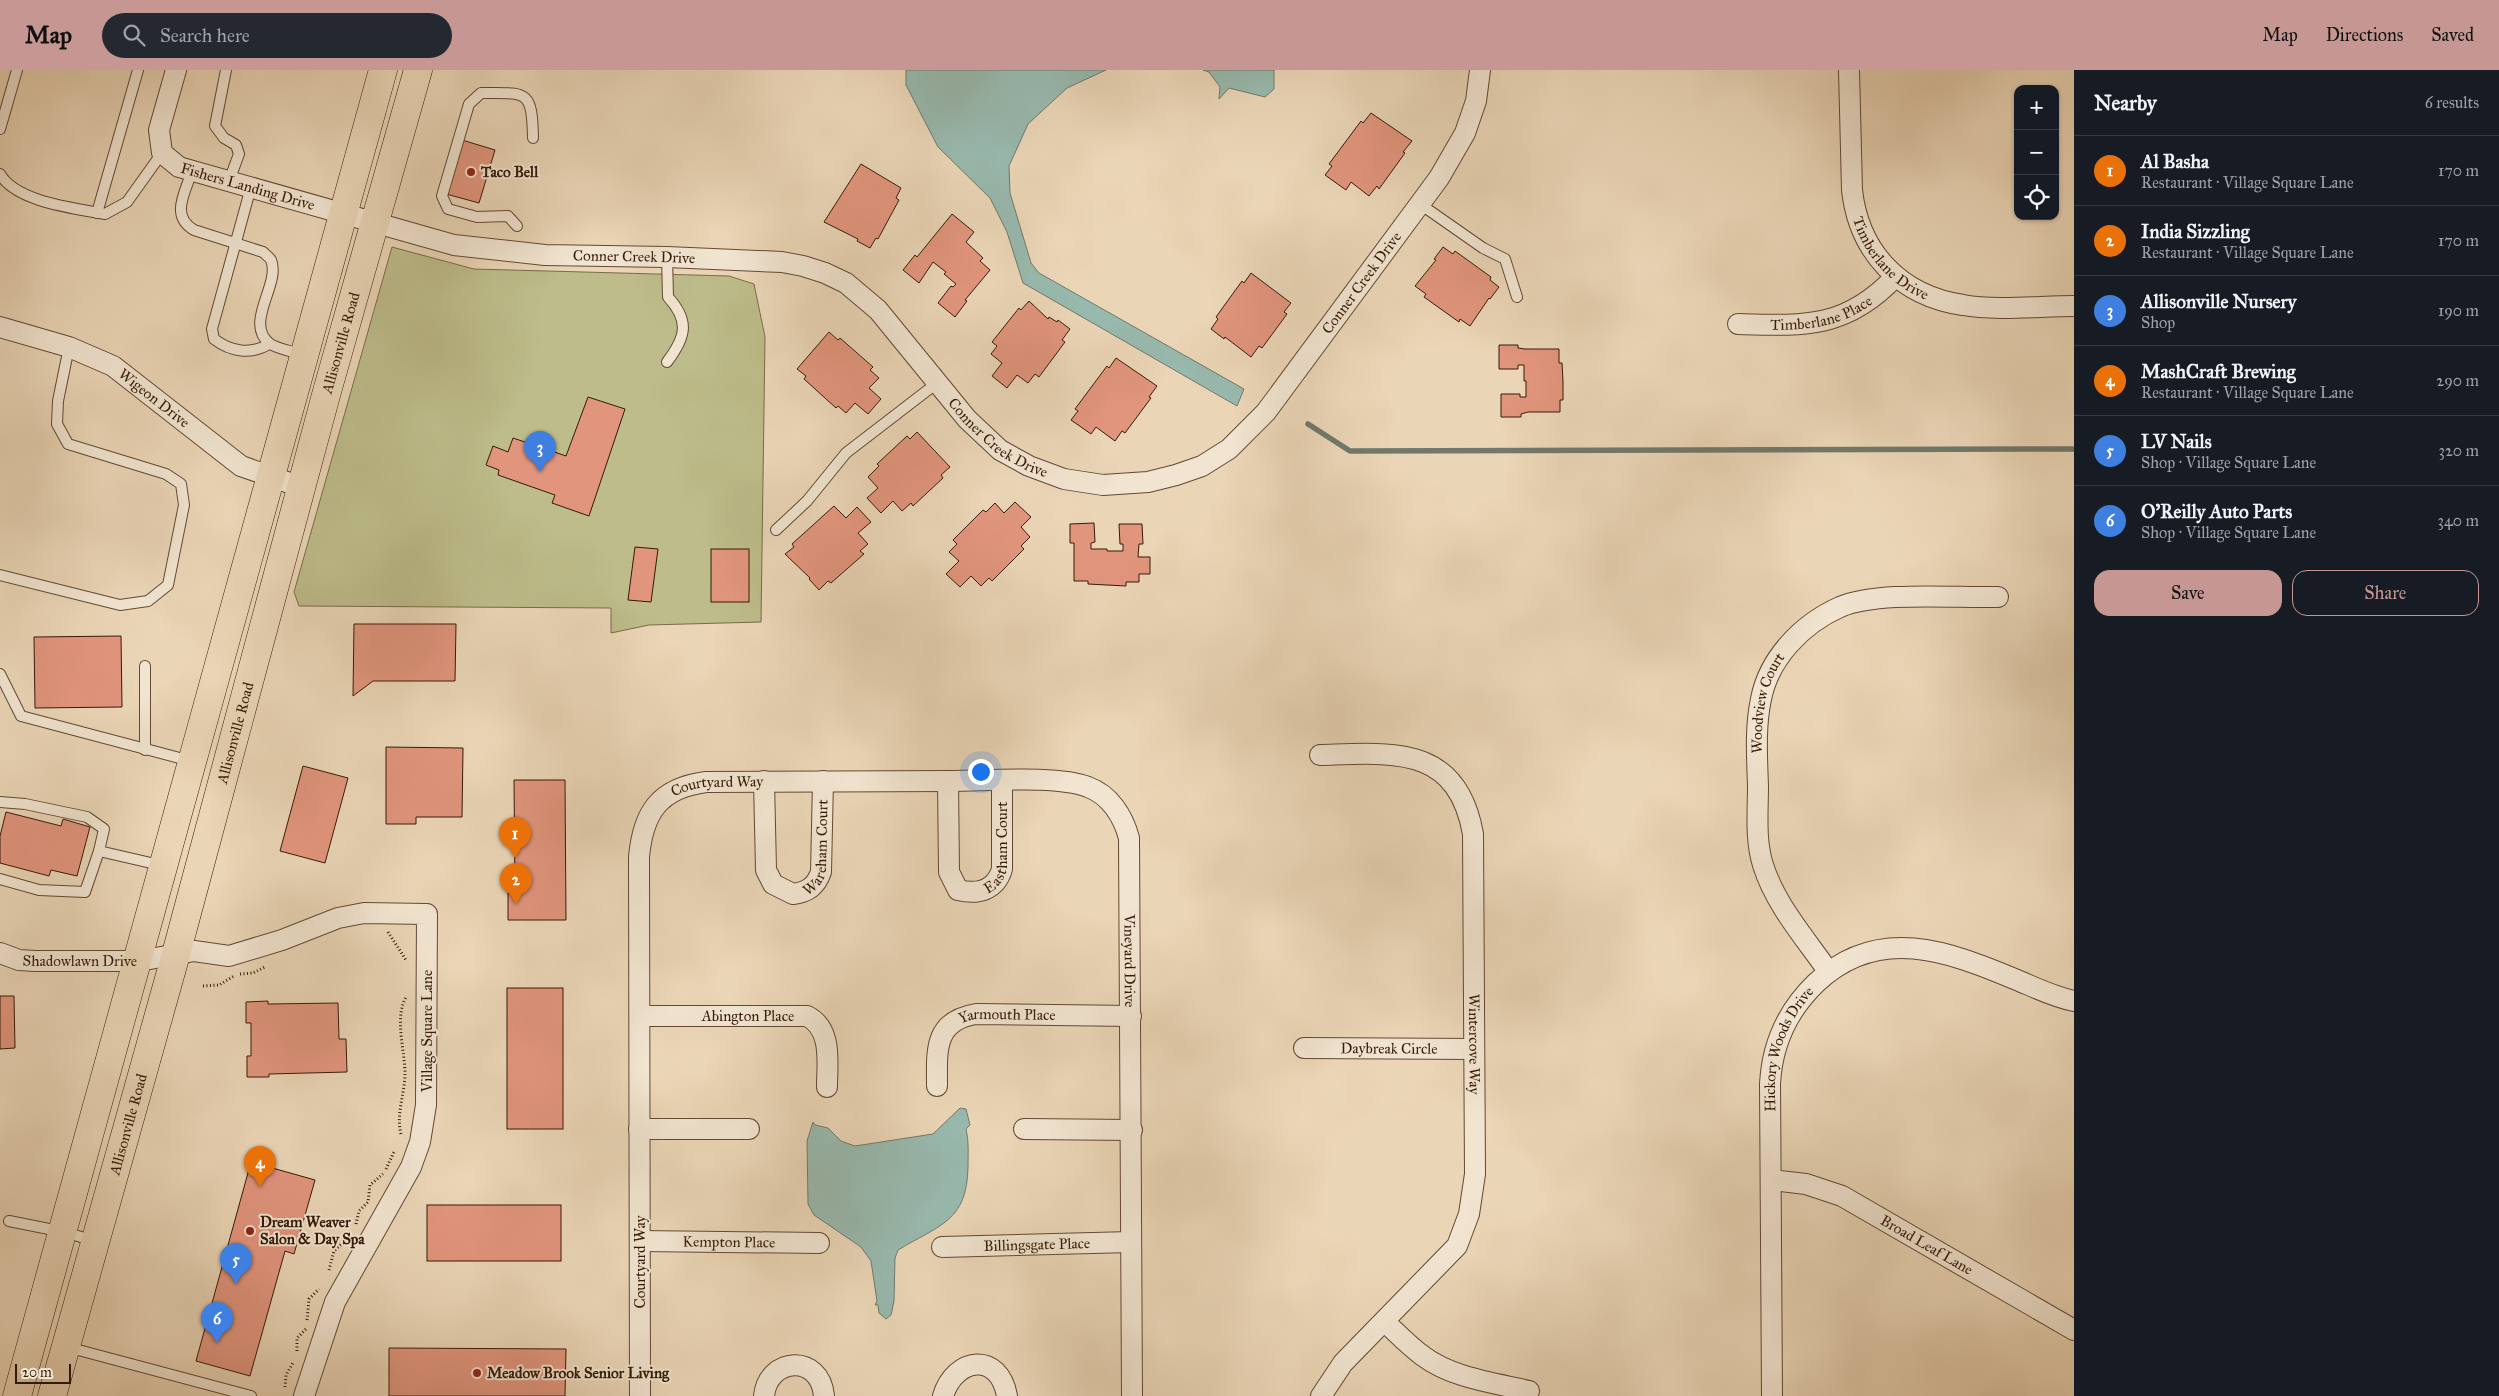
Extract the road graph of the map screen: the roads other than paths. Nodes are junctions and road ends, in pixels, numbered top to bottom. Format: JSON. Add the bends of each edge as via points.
{"nodes":[{"id":1,"x":17,"y":70,"type":"edge"},
{"id":2,"x":138,"y":70,"type":"edge"},
{"id":3,"x":176,"y":70,"type":"edge"},
{"id":4,"x":226,"y":70,"type":"edge"},
{"id":5,"x":383,"y":70,"type":"edge"},
{"id":6,"x":418,"y":70,"type":"edge"},
{"id":7,"x":1480,"y":70,"type":"edge"},
{"id":8,"x":1849,"y":70,"type":"edge"},
{"id":9,"x":0,"y":129,"type":"edge"},
{"id":10,"x":533,"y":138,"type":"dead end"},
{"id":11,"x":162,"y":153,"type":"junction"},
{"id":12,"x":192,"y":171,"type":"junction"},
{"id":13,"x":0,"y":174,"type":"edge"},
{"id":14,"x":229,"y":181,"type":"junction"},
{"id":15,"x":251,"y":187,"type":"junction"},
{"id":16,"x":1420,"y":204,"type":"junction"},
{"id":17,"x":97,"y":212,"type":"junction"},
{"id":18,"x":359,"y":218,"type":"junction"},
{"id":19,"x":517,"y":226,"type":"dead end"},
{"id":20,"x":237,"y":243,"type":"junction"},
{"id":21,"x":666,"y":257,"type":"junction"},
{"id":22,"x":1895,"y":278,"type":"junction"},
{"id":23,"x":1517,"y":297,"type":"dead end"},
{"id":24,"x":2074,"y":306,"type":"edge"},
{"id":25,"x":1738,"y":324,"type":"dead end"},
{"id":26,"x":0,"y":327,"type":"edge"},
{"id":27,"x":269,"y":344,"type":"junction"},
{"id":28,"x":69,"y":347,"type":"junction"},
{"id":29,"x":302,"y":355,"type":"junction"},
{"id":30,"x":667,"y":362,"type":"dead end"},
{"id":31,"x":937,"y":383,"type":"junction"},
{"id":32,"x":269,"y":476,"type":"junction"},
{"id":33,"x":301,"y":487,"type":"junction"},
{"id":34,"x":776,"y":530,"type":"dead end"},
{"id":35,"x":0,"y":575,"type":"edge"},
{"id":36,"x":1998,"y":597,"type":"dead end"},
{"id":37,"x":145,"y":666,"type":"dead end"},
{"id":38,"x":0,"y":674,"type":"edge"},
{"id":39,"x":145,"y":750,"type":"junction"},
{"id":40,"x":1320,"y":755,"type":"dead end"},
{"id":41,"x":192,"y":761,"type":"junction"},
{"id":42,"x":764,"y":781,"type":"junction"},
{"id":43,"x":823,"y":781,"type":"junction"},
{"id":44,"x":948,"y":781,"type":"junction"},
{"id":45,"x":1002,"y":781,"type":"junction"},
{"id":46,"x":1106,"y":799,"type":"joint"},
{"id":47,"x":0,"y":802,"type":"edge"},
{"id":48,"x":99,"y":851,"type":"junction"},
{"id":49,"x":164,"y":866,"type":"junction"},
{"id":50,"x":0,"y":879,"type":"edge"},
{"id":51,"x":0,"y":953,"type":"edge"},
{"id":52,"x":158,"y":958,"type":"junction"},
{"id":53,"x":1828,"y":971,"type":"junction"},
{"id":54,"x":2074,"y":1001,"type":"edge"},
{"id":55,"x":640,"y":1016,"type":"junction"},
{"id":56,"x":1131,"y":1016,"type":"junction"},
{"id":57,"x":1304,"y":1048,"type":"dead end"},
{"id":58,"x":1474,"y":1049,"type":"junction"},
{"id":59,"x":937,"y":1086,"type":"dead end"},
{"id":60,"x":827,"y":1087,"type":"dead end"},
{"id":61,"x":639,"y":1128,"type":"junction"},
{"id":62,"x":749,"y":1128,"type":"dead end"},
{"id":63,"x":1024,"y":1129,"type":"dead end"},
{"id":64,"x":1132,"y":1130,"type":"junction"},
{"id":65,"x":1772,"y":1180,"type":"junction"},
{"id":66,"x":9,"y":1222,"type":"dead end"},
{"id":67,"x":64,"y":1232,"type":"junction"},
{"id":68,"x":640,"y":1241,"type":"junction"},
{"id":69,"x":97,"y":1242,"type":"junction"},
{"id":70,"x":1131,"y":1242,"type":"junction"},
{"id":71,"x":819,"y":1243,"type":"dead end"},
{"id":72,"x":942,"y":1247,"type":"dead end"},
{"id":73,"x":1385,"y":1322,"type":"junction"},
{"id":74,"x":2074,"y":1330,"type":"edge"},
{"id":75,"x":66,"y":1346,"type":"junction"},
{"id":76,"x":1529,"y":1391,"type":"dead end"},
{"id":77,"x":17,"y":1396,"type":"edge"},
{"id":78,"x":52,"y":1396,"type":"edge"},
{"id":79,"x":251,"y":1396,"type":"edge"},
{"id":80,"x":304,"y":1396,"type":"edge"},
{"id":81,"x":640,"y":1396,"type":"edge"},
{"id":82,"x":764,"y":1396,"type":"edge"},
{"id":83,"x":824,"y":1396,"type":"edge"},
{"id":84,"x":943,"y":1396,"type":"edge"},
{"id":85,"x":1007,"y":1396,"type":"edge"},
{"id":86,"x":1132,"y":1396,"type":"edge"},
{"id":87,"x":1321,"y":1396,"type":"edge"},
{"id":88,"x":1772,"y":1396,"type":"edge"}],
"edges":[{"from":1,"to":9,"type":"lane"},
{"from":2,"to":17,"type":"lane"},
{"from":3,"to":11,"type":"street","name":"Fishers Landing Drive","via":[[159,130]]},
{"from":4,"to":14,"type":"lane","via":[[214,126],[224,138],[236,145],[239,154]]},
{"from":5,"to":18,"type":"main road","name":"Allisonville Road"},
{"from":6,"to":18,"type":"main road","name":"Allisonville Road"},
{"from":7,"to":16,"type":"street","name":"Conner Creek Drive","via":[[1476,101],[1465,133]]},
{"from":8,"to":22,"type":"street","name":"Timberlane Drive","via":[[1855,210],[1869,244]]},
{"from":10,"to":19,"type":"lane","via":[[532,108],[525,97],[514,93],[481,93],[469,104],[442,196],[448,209],[477,217],[508,216]]},
{"from":11,"to":12,"type":"street","name":"Fishers Landing Drive","via":[[179,168]]},
{"from":11,"to":17,"type":"lane","via":[[127,202],[105,214]]},
{"from":12,"to":14,"type":"street","name":"Fishers Landing Drive"},
{"from":12,"to":20,"type":"lane","via":[[180,213],[184,224]]},
{"from":13,"to":17,"type":"lane","via":[[24,196]]},
{"from":14,"to":15,"type":"street","name":"Fishers Landing Drive"},
{"from":15,"to":18,"type":"street","name":"Fishers Landing Drive"},
{"from":15,"to":20,"type":"lane"},
{"from":16,"to":23,"type":"lane","via":[[1483,248],[1505,259]]},
{"from":16,"to":31,"type":"street","name":"Conner Creek Drive","via":[[1266,412],[1229,449],[1202,466],[1148,482],[1103,485],[1049,474],[1000,450],[967,419]]},
{"from":18,"to":21,"type":"street","name":"Conner Creek Drive","via":[[454,245],[545,255]]},
{"from":18,"to":29,"type":"main road","name":"Allisonville Road"},
{"from":18,"to":33,"type":"main road","name":"Allisonville Road"},
{"from":20,"to":27,"type":"lane","via":[[263,252],[271,260],[272,272],[260,321],[262,334]]},
{"from":20,"to":27,"type":"lane","via":[[212,329],[214,339],[222,345],[247,352]]},
{"from":21,"to":30,"type":"lane","via":[[668,297],[679,309],[683,321],[682,337]]},
{"from":21,"to":31,"type":"street","name":"Conner Creek Drive","via":[[782,262],[825,273],[862,295],[878,310]]},
{"from":22,"to":24,"type":"street","name":"Timberlane Drive","via":[[1930,296],[1965,306]]},
{"from":22,"to":25,"type":"street","name":"Timberlane Place","via":[[1864,306],[1826,321],[1794,325]]},
{"from":26,"to":28,"type":"street","name":"Wigeon Drive"},
{"from":27,"to":29,"type":"lane"},
{"from":28,"to":32,"type":"street","name":"Wigeon Drive","via":[[113,366],[241,466]]},
{"from":28,"to":35,"type":"lane","via":[[58,401],[57,424],[68,444],[166,474],[181,484],[184,505],[168,585],[148,601],[120,606]]},
{"from":29,"to":32,"type":"main road","name":"Allisonville Road"},
{"from":31,"to":34,"type":"lane","via":[[846,453],[807,501]]},
{"from":32,"to":33,"type":"street","name":"Wigeon Drive"},
{"from":32,"to":41,"type":"main road","name":"Allisonville Road"},
{"from":33,"to":52,"type":"main road","name":"Allisonville Road"},
{"from":36,"to":53,"type":"street","name":"Woodview Court","via":[[1885,598],[1841,607],[1814,622],[1789,643],[1770,673],[1761,697],[1757,726],[1758,824],[1762,864],[1778,898]]},
{"from":37,"to":39,"type":"lane"},
{"from":38,"to":39,"type":"lane","via":[[22,716]]},
{"from":39,"to":41,"type":"lane"},
{"from":40,"to":58,"type":"street","name":"Wintercove Way","via":[[1391,754],[1421,760],[1444,775],[1464,802],[1473,834]]},
{"from":41,"to":49,"type":"main road","name":"Allisonville Road"},
{"from":42,"to":43,"type":"street","name":"Courtyard Way"},
{"from":42,"to":43,"type":"street","name":"Wareham Court","via":[[766,870],[773,884],[793,894],[810,889],[822,872]]},
{"from":42,"to":55,"type":"street","name":"Courtyard Way","via":[[706,782],[682,787],[666,796],[646,819],[639,857]]},
{"from":43,"to":44,"type":"street","name":"Courtyard Way"},
{"from":44,"to":45,"type":"street","name":"Courtyard Way"},
{"from":44,"to":45,"type":"street","name":"Eastham Court","via":[[949,872],[958,890],[976,892],[993,886],[1000,878]]},
{"from":45,"to":46,"type":"street","name":"Courtyard Way","via":[[1071,782],[1090,788]]},
{"from":46,"to":56,"type":"street","name":"Vineyard Drive","via":[[1124,821],[1131,848]]},
{"from":47,"to":48,"type":"lane","via":[[87,817],[104,829]]},
{"from":48,"to":49,"type":"lane"},
{"from":48,"to":50,"type":"lane","via":[[85,892],[39,890]]},
{"from":49,"to":52,"type":"main road","name":"Allisonville Road"},
{"from":51,"to":52,"type":"street","name":"Shadowlawn Drive","via":[[19,960],[35,961]]},
{"from":52,"to":67,"type":"main road","name":"Allisonville Road"},
{"from":52,"to":69,"type":"main road","name":"Allisonville Road"},
{"from":52,"to":80,"type":"street","name":"Village Square Lane","via":[[194,951],[215,955],[243,953],[351,915],[427,914],[426,1105],[420,1142],[411,1167],[335,1302]]},
{"from":53,"to":54,"type":"street","name":"Hickory Woods Drive","via":[[1872,952],[1891,948],[1924,950],[1962,957]]},
{"from":53,"to":65,"type":"street","name":"Hickory Woods Drive","via":[[1791,1012],[1775,1049],[1770,1084]]},
{"from":55,"to":60,"type":"street","name":"Abington Place","via":[[807,1016],[825,1034]]},
{"from":55,"to":61,"type":"street","name":"Courtyard Way"},
{"from":56,"to":59,"type":"street","name":"Yarmouth Place","via":[[976,1014],[965,1017],[947,1029],[939,1041]]},
{"from":56,"to":64,"type":"street","name":"Vineyard Drive"},
{"from":57,"to":58,"type":"street","name":"Daybreak Circle"},
{"from":58,"to":73,"type":"street","name":"Wintercove Way","via":[[1475,1174],[1465,1229],[1452,1251]]},
{"from":61,"to":62,"type":"street"},
{"from":61,"to":68,"type":"street","name":"Courtyard Way"},
{"from":63,"to":64,"type":"street"},
{"from":64,"to":70,"type":"street","name":"Vineyard Drive"},
{"from":65,"to":74,"type":"street","name":"Broad Leaf Lane","via":[[1806,1184],[1842,1196]]},
{"from":65,"to":88,"type":"street","name":"Hickory Woods Drive"},
{"from":66,"to":67,"type":"lane"},
{"from":67,"to":69,"type":"lane"},
{"from":67,"to":77,"type":"main road","name":"Allisonville Road"},
{"from":68,"to":71,"type":"street","name":"Kempton Place"},
{"from":68,"to":81,"type":"street","name":"Courtyard Way"},
{"from":69,"to":75,"type":"main road","name":"Allisonville Road"},
{"from":70,"to":72,"type":"street","name":"Billingsgate Place"},
{"from":70,"to":86,"type":"street","name":"Vineyard Drive"},
{"from":73,"to":76,"type":"street","via":[[1437,1365]]},
{"from":73,"to":87,"type":"street","name":"Wintercove Way","via":[[1343,1363]]},
{"from":75,"to":78,"type":"main road","name":"Allisonville Road"},
{"from":75,"to":79,"type":"lane"},
{"from":82,"to":83,"type":"street","via":[[767,1384],[777,1372],[783,1367],[797,1365],[816,1373]]},
{"from":84,"to":85,"type":"street","via":[[959,1369],[977,1364],[997,1373]]}]}
